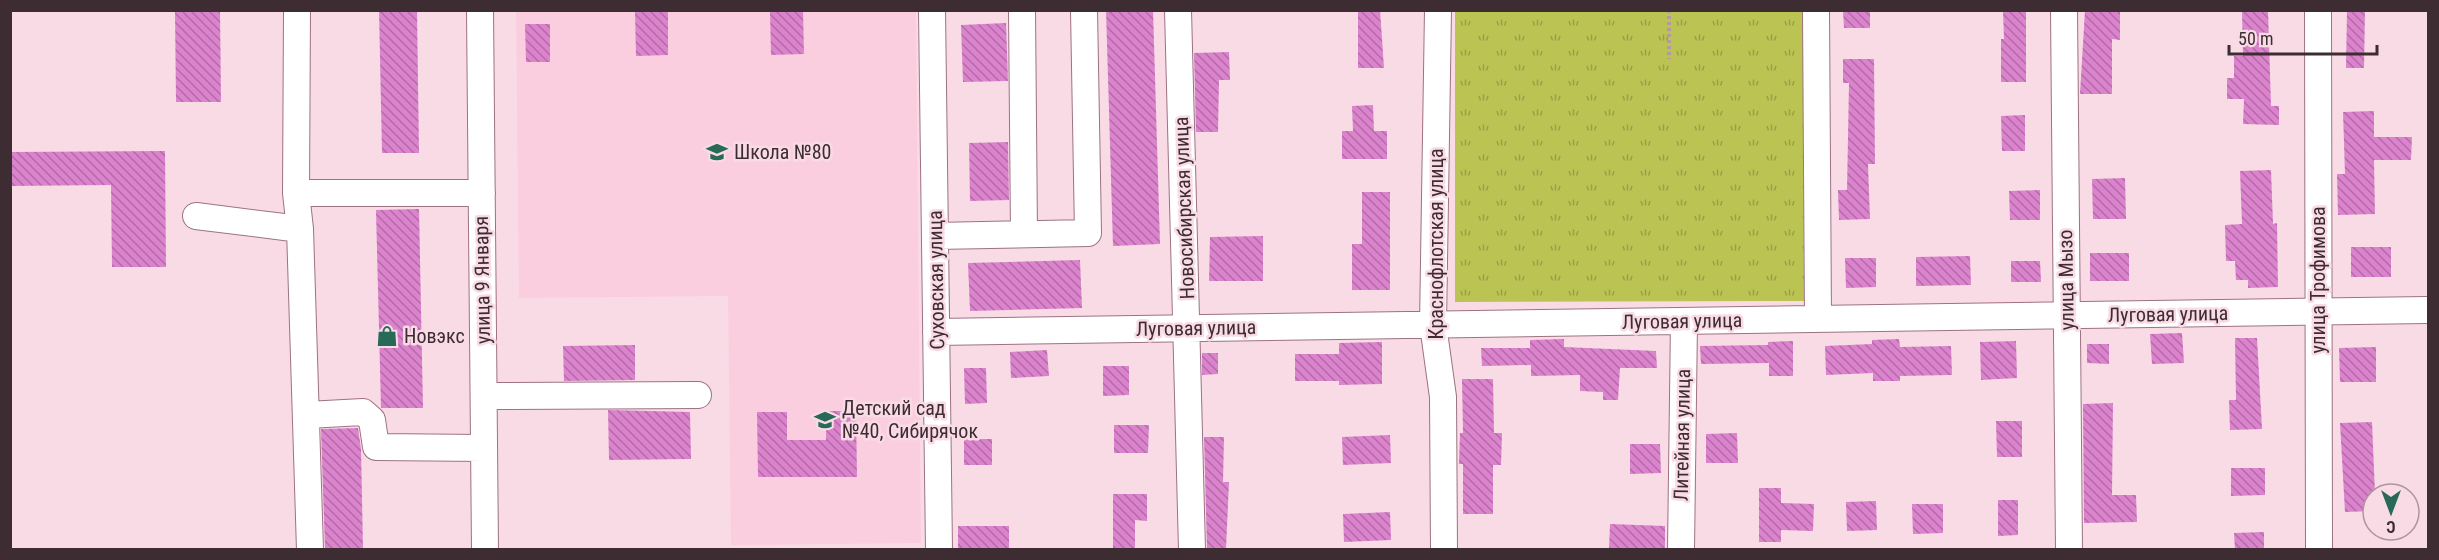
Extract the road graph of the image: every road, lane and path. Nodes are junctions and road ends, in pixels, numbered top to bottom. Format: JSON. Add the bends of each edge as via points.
{"nodes":[{"id":1,"x":297,"y":10,"type":"edge"},
{"id":2,"x":480,"y":10,"type":"edge"},
{"id":3,"x":932,"y":10,"type":"edge"},
{"id":4,"x":1022,"y":10,"type":"edge"},
{"id":5,"x":1084,"y":10,"type":"edge"},
{"id":6,"x":1178,"y":10,"type":"edge"},
{"id":7,"x":1438,"y":10,"type":"edge"},
{"id":8,"x":1669,"y":10,"type":"edge"},
{"id":9,"x":1816,"y":10,"type":"edge"},
{"id":10,"x":2064,"y":10,"type":"edge"},
{"id":11,"x":2318,"y":10,"type":"edge"},
{"id":12,"x":1669,"y":59,"type":"dead end"},
{"id":13,"x":296,"y":193,"type":"junction"},
{"id":14,"x":482,"y":193,"type":"junction"},
{"id":15,"x":196,"y":216,"type":"dead end"},
{"id":16,"x":300,"y":229,"type":"junction"},
{"id":17,"x":1024,"y":234,"type":"junction"},
{"id":18,"x":935,"y":236,"type":"junction"},
{"id":19,"x":2428,"y":310,"type":"edge"},
{"id":20,"x":2318,"y":312,"type":"junction"},
{"id":21,"x":2067,"y":316,"type":"junction"},
{"id":22,"x":1818,"y":319,"type":"junction"},
{"id":23,"x":1684,"y":321,"type":"junction"},
{"id":24,"x":1433,"y":325,"type":"junction"},
{"id":25,"x":1188,"y":328,"type":"junction"},
{"id":26,"x":936,"y":332,"type":"junction"},
{"id":27,"x":698,"y":395,"type":"dead end"},
{"id":28,"x":484,"y":396,"type":"junction"},
{"id":29,"x":307,"y":415,"type":"junction"},
{"id":30,"x":484,"y":448,"type":"junction"},
{"id":31,"x":310,"y":549,"type":"edge"},
{"id":32,"x":485,"y":549,"type":"edge"},
{"id":33,"x":939,"y":549,"type":"edge"},
{"id":34,"x":1192,"y":549,"type":"edge"},
{"id":35,"x":1444,"y":549,"type":"edge"},
{"id":36,"x":1681,"y":549,"type":"edge"},
{"id":37,"x":2069,"y":549,"type":"edge"},
{"id":38,"x":2319,"y":549,"type":"edge"}],
"edges":[{"from":1,"to":13,"type":"street"},
{"from":2,"to":14,"type":"street","name":"улица 9 Января"},
{"from":3,"to":18,"type":"street","name":"Суховская улица"},
{"from":4,"to":17,"type":"street"},
{"from":5,"to":17,"type":"street","via":[[1088,233]]},
{"from":6,"to":25,"type":"street","name":"Новосибирская улица"},
{"from":7,"to":24,"type":"street","name":"Краснофлотская улица"},
{"from":8,"to":12,"type":"path"},
{"from":9,"to":22,"type":"street"},
{"from":10,"to":21,"type":"street","name":"улица Мызо"},
{"from":11,"to":20,"type":"street","name":"улица Трофимова"},
{"from":13,"to":14,"type":"street"},
{"from":13,"to":16,"type":"street"},
{"from":14,"to":28,"type":"street","name":"улица 9 Января"},
{"from":15,"to":16,"type":"street"},
{"from":16,"to":29,"type":"street"},
{"from":17,"to":18,"type":"street"},
{"from":18,"to":26,"type":"street","name":"Суховская улица"},
{"from":19,"to":20,"type":"street","name":"Луговая улица"},
{"from":20,"to":21,"type":"street","name":"Луговая улица"},
{"from":20,"to":38,"type":"street","name":"улица Трофимова"},
{"from":21,"to":22,"type":"street","name":"Луговая улица"},
{"from":21,"to":37,"type":"street","name":"улица Мызо"},
{"from":22,"to":23,"type":"street","name":"Луговая улица"},
{"from":23,"to":24,"type":"street","name":"Луговая улица"},
{"from":23,"to":36,"type":"street","name":"Литейная улица"},
{"from":24,"to":25,"type":"street","name":"Луговая улица"},
{"from":24,"to":35,"type":"street","name":"Краснофлотская улица","via":[[1443,397]]},
{"from":25,"to":26,"type":"street","name":"Луговая улица"},
{"from":25,"to":34,"type":"street","name":"Новосибирская улица"},
{"from":26,"to":33,"type":"street","name":"Суховская улица"},
{"from":27,"to":28,"type":"street"},
{"from":28,"to":30,"type":"street","name":"улица 9 Января"},
{"from":29,"to":30,"type":"street","via":[[363,412],[372,420],[376,447]]},
{"from":29,"to":31,"type":"street"},
{"from":30,"to":32,"type":"street","name":"улица 9 Января"}]}
